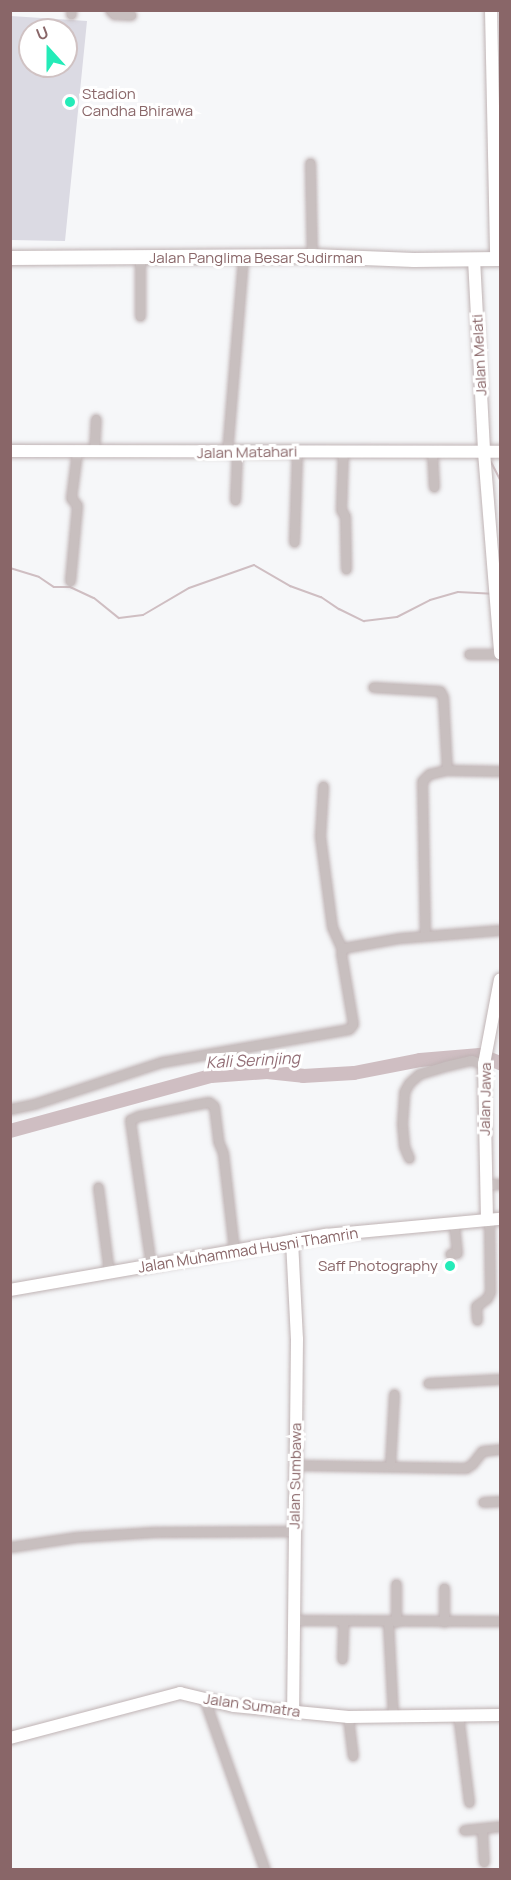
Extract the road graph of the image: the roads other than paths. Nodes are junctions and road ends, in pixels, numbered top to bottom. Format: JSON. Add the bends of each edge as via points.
{"nodes":[{"id":1,"x":110,"y":10,"type":"edge"},
{"id":2,"x":494,"y":12,"type":"edge"},
{"id":3,"x":130,"y":15,"type":"dead end"},
{"id":4,"x":498,"y":126,"type":"edge"},
{"id":5,"x":310,"y":163,"type":"dead end"},
{"id":6,"x":312,"y":256,"type":"junction"},
{"id":7,"x":10,"y":258,"type":"edge"},
{"id":8,"x":243,"y":258,"type":"junction"},
{"id":9,"x":140,"y":259,"type":"junction"},
{"id":10,"x":474,"y":259,"type":"junction"},
{"id":11,"x":498,"y":259,"type":"edge"},
{"id":12,"x":140,"y":316,"type":"dead end"},
{"id":13,"x":96,"y":419,"type":"dead end"},
{"id":14,"x":297,"y":450,"type":"junction"},
{"id":15,"x":343,"y":450,"type":"junction"},
{"id":16,"x":10,"y":451,"type":"edge"},
{"id":17,"x":432,"y":451,"type":"junction"},
{"id":18,"x":77,"y":452,"type":"junction"},
{"id":19,"x":94,"y":452,"type":"junction"},
{"id":20,"x":491,"y":452,"type":"edge"},
{"id":21,"x":232,"y":453,"type":"junction"},
{"id":22,"x":434,"y":487,"type":"dead end"},
{"id":23,"x":235,"y":500,"type":"dead end"},
{"id":24,"x":294,"y":542,"type":"dead end"},
{"id":25,"x":346,"y":568,"type":"dead end"},
{"id":26,"x":70,"y":580,"type":"dead end"},
{"id":27,"x":501,"y":653,"type":"edge"},
{"id":28,"x":469,"y":654,"type":"dead end"},
{"id":29,"x":373,"y":687,"type":"dead end"},
{"id":30,"x":447,"y":770,"type":"junction"},
{"id":31,"x":501,"y":771,"type":"edge"},
{"id":32,"x":323,"y":786,"type":"dead end"},
{"id":33,"x":501,"y":930,"type":"edge"},
{"id":34,"x":425,"y":936,"type":"junction"},
{"id":35,"x":342,"y":949,"type":"junction"},
{"id":36,"x":501,"y":979,"type":"edge"},
{"id":37,"x":484,"y":1063,"type":"junction"},
{"id":38,"x":10,"y":1109,"type":"edge"},
{"id":39,"x":409,"y":1158,"type":"dead end"},
{"id":40,"x":486,"y":1184,"type":"junction"},
{"id":41,"x":501,"y":1184,"type":"edge"},
{"id":42,"x":98,"y":1187,"type":"dead end"},
{"id":43,"x":492,"y":1219,"type":"edge"},
{"id":44,"x":454,"y":1222,"type":"junction"},
{"id":45,"x":292,"y":1241,"type":"junction"},
{"id":46,"x":234,"y":1250,"type":"junction"},
{"id":47,"x":450,"y":1254,"type":"dead end"},
{"id":48,"x":151,"y":1266,"type":"junction"},
{"id":49,"x":109,"y":1273,"type":"junction"},
{"id":50,"x":10,"y":1290,"type":"edge"},
{"id":51,"x":477,"y":1320,"type":"dead end"},
{"id":52,"x":501,"y":1379,"type":"edge"},
{"id":53,"x":428,"y":1383,"type":"dead end"},
{"id":54,"x":394,"y":1394,"type":"dead end"},
{"id":55,"x":501,"y":1449,"type":"edge"},
{"id":56,"x":296,"y":1465,"type":"junction"},
{"id":57,"x":390,"y":1466,"type":"junction"},
{"id":58,"x":501,"y":1501,"type":"edge"},
{"id":59,"x":483,"y":1502,"type":"dead end"},
{"id":60,"x":294,"y":1531,"type":"junction"},
{"id":61,"x":10,"y":1547,"type":"edge"},
{"id":62,"x":396,"y":1584,"type":"dead end"},
{"id":63,"x":444,"y":1588,"type":"dead end"},
{"id":64,"x":294,"y":1620,"type":"junction"},
{"id":65,"x":344,"y":1621,"type":"junction"},
{"id":66,"x":501,"y":1621,"type":"edge"},
{"id":67,"x":392,"y":1622,"type":"junction"},
{"id":68,"x":444,"y":1622,"type":"junction"},
{"id":69,"x":342,"y":1659,"type":"dead end"},
{"id":70,"x":205,"y":1701,"type":"junction"},
{"id":71,"x":293,"y":1712,"type":"junction"},
{"id":72,"x":458,"y":1714,"type":"junction"},
{"id":73,"x":501,"y":1715,"type":"edge"},
{"id":74,"x":348,"y":1717,"type":"junction"},
{"id":75,"x":393,"y":1717,"type":"junction"},
{"id":76,"x":10,"y":1738,"type":"edge"},
{"id":77,"x":353,"y":1756,"type":"dead end"},
{"id":78,"x":469,"y":1802,"type":"dead end"},
{"id":79,"x":501,"y":1826,"type":"edge"},
{"id":80,"x":482,"y":1828,"type":"junction"},
{"id":81,"x":464,"y":1830,"type":"dead end"},
{"id":82,"x":484,"y":1862,"type":"dead end"},
{"id":83,"x":265,"y":1869,"type":"edge"}],
"edges":[{"from":1,"to":3,"type":"street"},
{"from":2,"to":4,"type":"street"},
{"from":4,"to":11,"type":"street"},
{"from":5,"to":6,"type":"street"},
{"from":6,"to":8,"type":"main road","name":"Jalan Panglima Besar Sudirman"},
{"from":6,"to":10,"type":"main road","name":"Jalan Panglima Besar Sudirman"},
{"from":7,"to":9,"type":"main road","name":"Jalan Panglima Besar Sudirman"},
{"from":8,"to":9,"type":"main road","name":"Jalan Panglima Besar Sudirman"},
{"from":8,"to":21,"type":"street"},
{"from":9,"to":12,"type":"street"},
{"from":10,"to":11,"type":"main road","name":"Jalan Panglima Besar Sudirman"},
{"from":10,"to":20,"type":"street","name":"Jalan Melati"},
{"from":13,"to":19,"type":"street"},
{"from":14,"to":15,"type":"street","name":"Jalan Matahari"},
{"from":14,"to":21,"type":"street","name":"Jalan Matahari"},
{"from":14,"to":24,"type":"street"},
{"from":15,"to":17,"type":"street","name":"Jalan Matahari"},
{"from":15,"to":25,"type":"street","via":[[341,510],[345,516]]},
{"from":16,"to":18,"type":"street","name":"Jalan Matahari"},
{"from":17,"to":20,"type":"street","name":"Jalan Matahari"},
{"from":17,"to":22,"type":"street"},
{"from":18,"to":19,"type":"street","name":"Jalan Matahari"},
{"from":18,"to":26,"type":"street","via":[[71,498],[77,505]]},
{"from":19,"to":21,"type":"street","name":"Jalan Matahari"},
{"from":20,"to":27,"type":"street"},
{"from":21,"to":23,"type":"street"},
{"from":27,"to":28,"type":"street"},
{"from":29,"to":30,"type":"street","via":[[440,691]]},
{"from":30,"to":31,"type":"street"},
{"from":30,"to":34,"type":"street","via":[[429,774],[421,784]]},
{"from":32,"to":35,"type":"street","via":[[321,836],[332,927]]},
{"from":33,"to":34,"type":"street"},
{"from":34,"to":35,"type":"street"},
{"from":35,"to":38,"type":"street","via":[[353,1024],[349,1029],[162,1062]]},
{"from":36,"to":37,"type":"street","name":"Jalan Jawa"},
{"from":37,"to":39,"type":"street","via":[[471,1060],[445,1066],[419,1074],[409,1083],[404,1092],[402,1124]]},
{"from":37,"to":40,"type":"street","name":"Jalan Jawa"},
{"from":40,"to":41,"type":"street"},
{"from":40,"to":43,"type":"street","name":"Jalan Jawa"},
{"from":42,"to":49,"type":"street"},
{"from":43,"to":44,"type":"street","name":"Jalan Muhammad Husni Thamrin"},
{"from":43,"to":51,"type":"street","via":[[490,1292],[488,1298],[476,1305]]},
{"from":44,"to":45,"type":"street","name":"Jalan Muhammad Husni Thamrin"},
{"from":44,"to":47,"type":"street","via":[[457,1253]]},
{"from":45,"to":46,"type":"street","name":"Jalan Muhammad Husni Thamrin"},
{"from":45,"to":56,"type":"street","name":"Jalan Sumbawa","via":[[297,1339]]},
{"from":46,"to":48,"type":"street","name":"Jalan Muhammad Husni Thamrin"},
{"from":46,"to":48,"type":"street","via":[[214,1106],[209,1102],[192,1105],[130,1120]]},
{"from":48,"to":49,"type":"street","name":"Jalan Muhammad Husni Thamrin"},
{"from":49,"to":50,"type":"street","name":"Jalan Muhammad Husni Thamrin"},
{"from":52,"to":53,"type":"street"},
{"from":54,"to":57,"type":"street"},
{"from":55,"to":57,"type":"street","via":[[482,1451],[468,1467]]},
{"from":56,"to":57,"type":"street"},
{"from":56,"to":60,"type":"street","name":"Jalan Sumbawa"},
{"from":58,"to":59,"type":"street"},
{"from":60,"to":61,"type":"street","via":[[154,1532],[76,1537]]},
{"from":60,"to":64,"type":"street","name":"Jalan Sumbawa"},
{"from":62,"to":67,"type":"street"},
{"from":63,"to":68,"type":"street"},
{"from":64,"to":65,"type":"street"},
{"from":64,"to":71,"type":"street","name":"Jalan Sumbawa"},
{"from":65,"to":67,"type":"street"},
{"from":65,"to":69,"type":"street"},
{"from":66,"to":68,"type":"street"},
{"from":67,"to":68,"type":"street"},
{"from":67,"to":75,"type":"street"},
{"from":70,"to":71,"type":"street","name":"Jalan Sumatra"},
{"from":70,"to":76,"type":"street","name":"Jalan Sumatra","via":[[174,1694]]},
{"from":70,"to":83,"type":"street"},
{"from":71,"to":74,"type":"street","name":"Jalan Sumatra"},
{"from":72,"to":73,"type":"street","name":"Jalan Sumatra"},
{"from":72,"to":75,"type":"street","name":"Jalan Sumatra"},
{"from":72,"to":78,"type":"street"},
{"from":74,"to":75,"type":"street","name":"Jalan Sumatra"},
{"from":74,"to":77,"type":"street"},
{"from":79,"to":80,"type":"street"},
{"from":80,"to":81,"type":"street"},
{"from":80,"to":82,"type":"street"}]}
